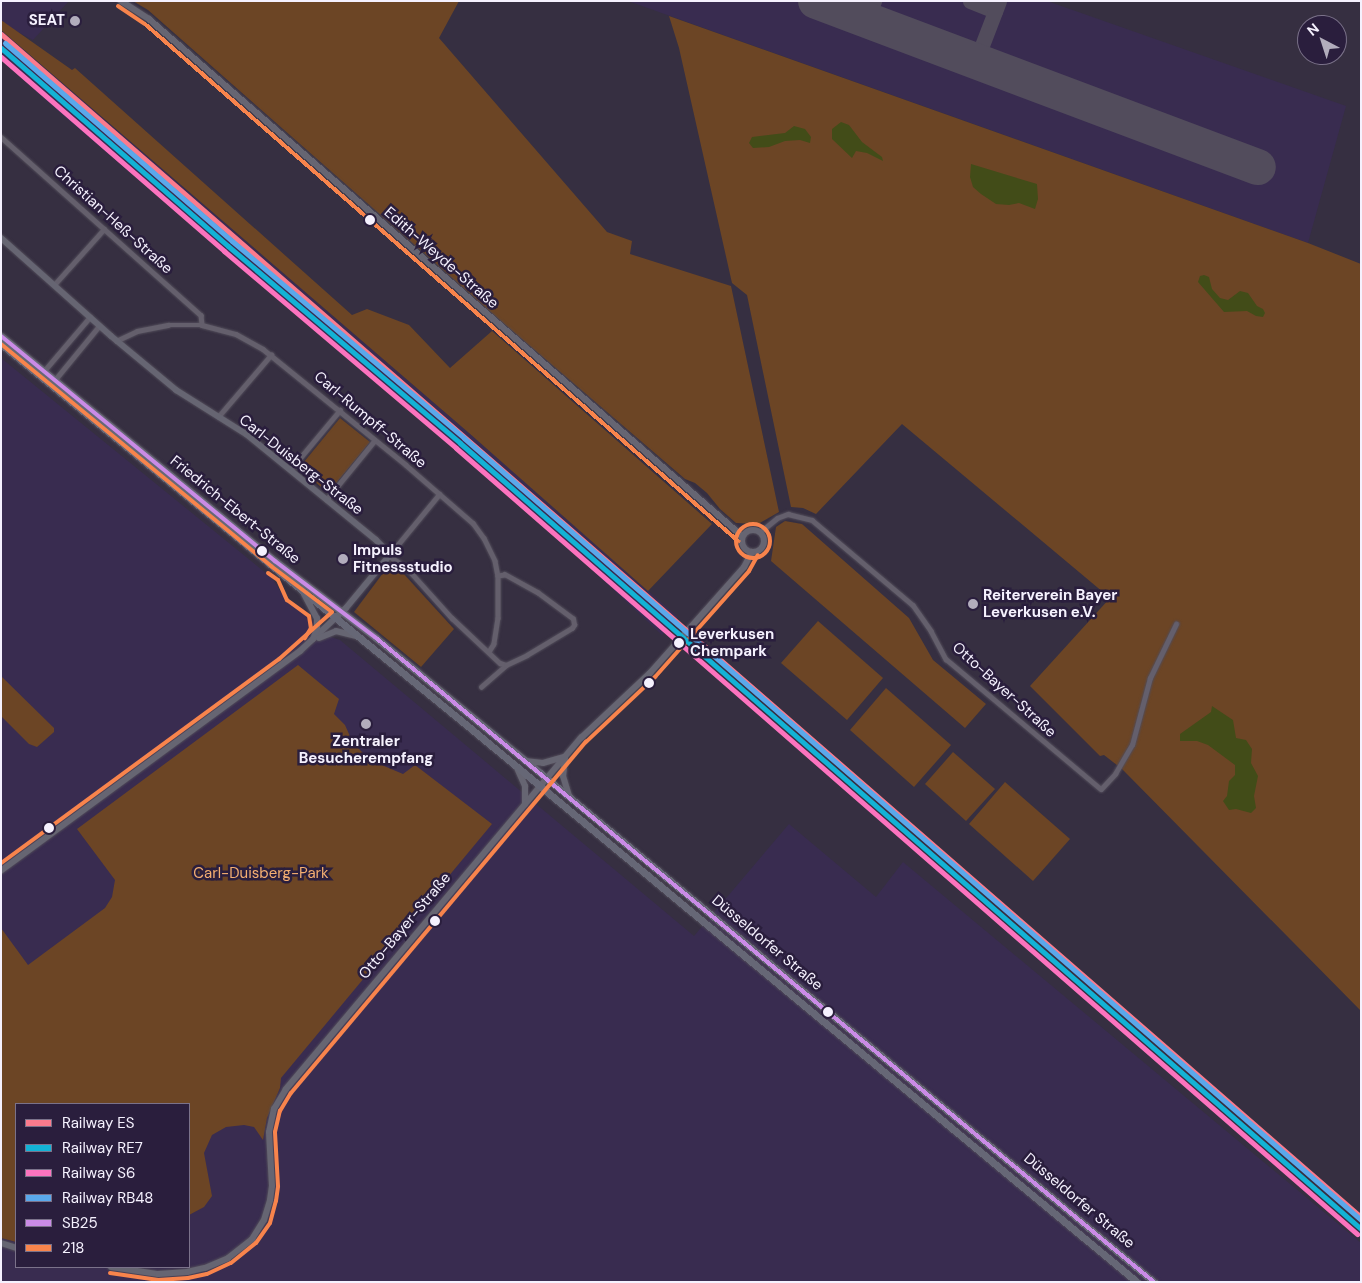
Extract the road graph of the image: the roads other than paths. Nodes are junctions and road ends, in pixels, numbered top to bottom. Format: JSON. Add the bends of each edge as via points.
{"nodes":[{"id":1,"x":121,"y":1,"type":"edge"},
{"id":2,"x":1,"y":137,"type":"edge"},
{"id":3,"x":104,"y":229,"type":"junction"},
{"id":4,"x":1,"y":238,"type":"edge"},
{"id":5,"x":54,"y":285,"type":"junction"},
{"id":6,"x":90,"y":317,"type":"junction"},
{"id":7,"x":202,"y":325,"type":"junction"},
{"id":8,"x":99,"y":326,"type":"junction"},
{"id":9,"x":1,"y":336,"type":"edge"},
{"id":10,"x":116,"y":341,"type":"junction"},
{"id":11,"x":1,"y":344,"type":"edge"},
{"id":12,"x":272,"y":355,"type":"junction"},
{"id":13,"x":42,"y":373,"type":"junction"},
{"id":14,"x":53,"y":382,"type":"junction"},
{"id":15,"x":340,"y":410,"type":"junction"},
{"id":16,"x":218,"y":417,"type":"junction"},
{"id":17,"x":375,"y":440,"type":"junction"},
{"id":18,"x":290,"y":470,"type":"junction"},
{"id":19,"x":440,"y":494,"type":"junction"},
{"id":20,"x":326,"y":500,"type":"junction"},
{"id":21,"x":760,"y":532,"type":"junction"},
{"id":22,"x":742,"y":536,"type":"junction"},
{"id":23,"x":752,"y":552,"type":"junction"},
{"id":24,"x":389,"y":556,"type":"junction"},
{"id":25,"x":498,"y":576,"type":"junction"},
{"id":26,"x":304,"y":594,"type":"junction"},
{"id":27,"x":342,"y":612,"type":"junction"},
{"id":28,"x":335,"y":618,"type":"junction"},
{"id":29,"x":1176,"y":624,"type":"dead end"},
{"id":30,"x":359,"y":638,"type":"junction"},
{"id":31,"x":313,"y":640,"type":"junction"},
{"id":32,"x":489,"y":652,"type":"junction"},
{"id":33,"x":506,"y":665,"type":"junction"},
{"id":34,"x":481,"y":687,"type":"dead end"},
{"id":35,"x":453,"y":703,"type":"joint"},
{"id":36,"x":565,"y":757,"type":"junction"},
{"id":37,"x":525,"y":760,"type":"junction"},
{"id":38,"x":517,"y":768,"type":"junction"},
{"id":39,"x":547,"y":778,"type":"junction"},
{"id":40,"x":540,"y":787,"type":"junction"},
{"id":41,"x":568,"y":796,"type":"junction"},
{"id":42,"x":524,"y":806,"type":"junction"},
{"id":43,"x":1,"y":870,"type":"edge"},
{"id":44,"x":798,"y":987,"type":"junction"},
{"id":45,"x":791,"y":996,"type":"junction"},
{"id":46,"x":1019,"y":1170,"type":"junction"},
{"id":47,"x":1013,"y":1178,"type":"junction"},
{"id":48,"x":1,"y":1244,"type":"edge"},
{"id":49,"x":15,"y":1248,"type":"edge"},
{"id":50,"x":118,"y":1268,"type":"edge"},
{"id":51,"x":1137,"y":1282,"type":"edge"},
{"id":52,"x":1154,"y":1282,"type":"edge"}],
"edges":[{"from":1,"to":22,"type":"street","name":"Edith-Weyde-Straße","via":[[149,20]]},
{"from":2,"to":3,"type":"street","name":"Christian-Heß-Straße"},
{"from":3,"to":5,"type":"street"},
{"from":3,"to":7,"type":"street","name":"Christian-Heß-Straße","via":[[200,316]]},
{"from":4,"to":5,"type":"street","name":"Carl-Duisberg-Straße"},
{"from":5,"to":6,"type":"street","name":"Carl-Duisberg-Straße"},
{"from":6,"to":8,"type":"street","name":"Carl-Duisberg-Straße"},
{"from":6,"to":13,"type":"street"},
{"from":7,"to":10,"type":"street","name":"Carl-Rumpff-Straße","via":[[168,325],[137,331]]},
{"from":7,"to":12,"type":"street","name":"Carl-Rumpff-Straße","via":[[236,334]]},
{"from":8,"to":10,"type":"street","name":"Carl-Duisberg-Straße"},
{"from":8,"to":14,"type":"street"},
{"from":9,"to":13,"type":"main road","name":"Friedrich-Ebert-Straße"},
{"from":10,"to":16,"type":"street","name":"Carl-Duisberg-Straße","via":[[176,390]]},
{"from":11,"to":13,"type":"main road","name":"Friedrich-Ebert-Straße"},
{"from":12,"to":15,"type":"street","name":"Carl-Rumpff-Straße"},
{"from":12,"to":16,"type":"street"},
{"from":13,"to":14,"type":"main road","name":"Friedrich-Ebert-Straße"},
{"from":14,"to":26,"type":"main road","name":"Friedrich-Ebert-Straße"},
{"from":14,"to":27,"type":"main road","name":"Friedrich-Ebert-Straße"},
{"from":15,"to":17,"type":"street","name":"Carl-Rumpff-Straße"},
{"from":15,"to":18,"type":"street"},
{"from":16,"to":18,"type":"street","name":"Carl-Duisberg-Straße","via":[[246,434]]},
{"from":17,"to":19,"type":"street","name":"Carl-Rumpff-Straße"},
{"from":17,"to":20,"type":"street"},
{"from":18,"to":20,"type":"street","name":"Carl-Duisberg-Straße"},
{"from":19,"to":24,"type":"street"},
{"from":19,"to":25,"type":"street","name":"Carl-Rumpff-Straße","via":[[478,529],[495,561]]},
{"from":20,"to":24,"type":"street","name":"Carl-Duisberg-Straße","via":[[383,546]]},
{"from":21,"to":22,"type":"street","via":[[749,530]]},
{"from":21,"to":23,"type":"street","via":[[763,544]]},
{"from":21,"to":29,"type":"street","name":"Otto-Bayer-Straße","via":[[777,518],[788,514],[812,520],[913,605],[946,659],[1101,789],[1115,774],[1132,745],[1150,678]]},
{"from":22,"to":23,"type":"street","via":[[745,548]]},
{"from":23,"to":36,"type":"street","name":"Otto-Bayer-Straße","via":[[744,567],[650,673],[595,723]]},
{"from":24,"to":27,"type":"street"},
{"from":24,"to":32,"type":"street","name":"Carl-Duisberg-Straße","via":[[406,567],[452,618]]},
{"from":25,"to":32,"type":"street","name":"Carl-Rumpff-Straße","via":[[497,633]]},
{"from":25,"to":33,"type":"street","via":[[505,575],[538,593],[573,619],[574,625]]},
{"from":26,"to":28,"type":"main road"},
{"from":26,"to":31,"type":"street","via":[[317,618]]},
{"from":27,"to":28,"type":"street"},
{"from":27,"to":35,"type":"main road","name":"Friedrich-Ebert-Straße"},
{"from":28,"to":30,"type":"main road"},
{"from":28,"to":31,"type":"street"},
{"from":30,"to":31,"type":"street","via":[[336,631]]},
{"from":30,"to":38,"type":"main road","name":"Düsseldorfer Straße"},
{"from":31,"to":43,"type":"street"},
{"from":32,"to":33,"type":"street","name":"Carl-Duisberg-Straße"},
{"from":33,"to":34,"type":"street"},
{"from":35,"to":37,"type":"main road","name":"Düsseldorfer Straße"},
{"from":36,"to":37,"type":"street","via":[[543,763]]},
{"from":36,"to":39,"type":"street","name":"Otto-Bayer-Straße"},
{"from":36,"to":41,"type":"street","via":[[563,776]]},
{"from":37,"to":39,"type":"main road","name":"Düsseldorfer Straße"},
{"from":38,"to":40,"type":"main road","name":"Düsseldorfer Straße"},
{"from":38,"to":42,"type":"street","via":[[525,786]]},
{"from":39,"to":40,"type":"street","name":"Otto-Bayer-Straße"},
{"from":39,"to":41,"type":"main road","name":"Düsseldorfer Straße"},
{"from":40,"to":42,"type":"street","name":"Otto-Bayer-Straße"},
{"from":40,"to":45,"type":"main road","name":"Düsseldorfer Straße"},
{"from":41,"to":44,"type":"main road","name":"Düsseldorfer Straße"},
{"from":42,"to":50,"type":"street","name":"Otto-Bayer-Straße","via":[[281,1095],[269,1132],[270,1200],[264,1220],[252,1239],[228,1258],[187,1272],[158,1274]]},
{"from":44,"to":45,"type":"main road"},
{"from":44,"to":46,"type":"main road","name":"Düsseldorfer Straße"},
{"from":45,"to":47,"type":"main road","name":"Düsseldorfer Straße"},
{"from":46,"to":47,"type":"main road"},
{"from":46,"to":52,"type":"main road","name":"Düsseldorfer Straße"},
{"from":47,"to":51,"type":"main road","name":"Düsseldorfer Straße"},
{"from":48,"to":49,"type":"street"}]}
